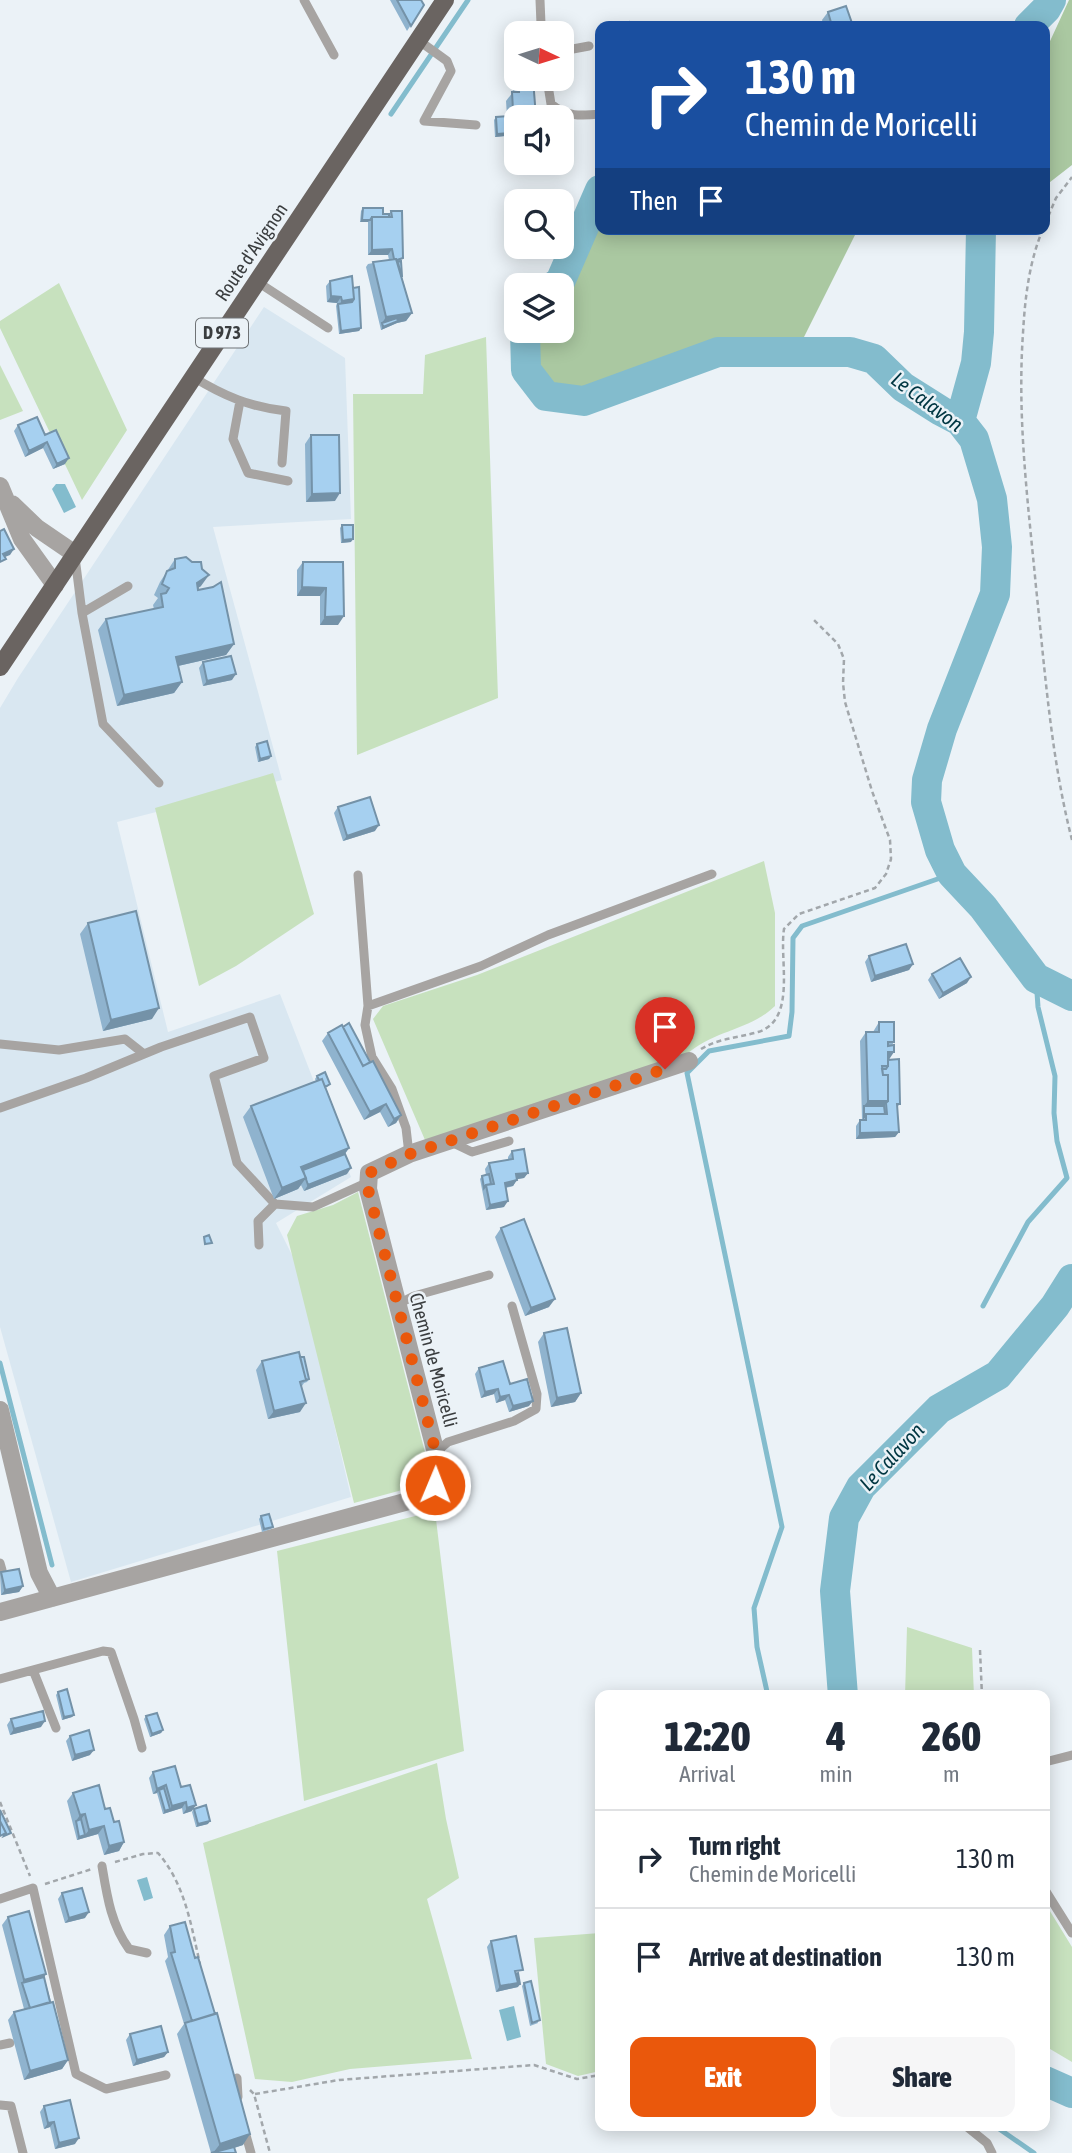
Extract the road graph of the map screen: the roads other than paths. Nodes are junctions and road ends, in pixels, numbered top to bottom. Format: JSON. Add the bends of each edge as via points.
{"nodes":[{"id":1,"x":304,"y":0,"type":"edge"},
{"id":2,"x":445,"y":0,"type":"edge"},
{"id":3,"x":540,"y":0,"type":"edge"},
{"id":4,"x":541,"y":21,"type":"edge"},
{"id":5,"x":418,"y":40,"type":"junction"},
{"id":6,"x":589,"y":46,"type":"dead end"},
{"id":7,"x":574,"y":49,"type":"edge"},
{"id":8,"x":334,"y":55,"type":"dead end"},
{"id":9,"x":549,"y":91,"type":"edge"},
{"id":10,"x":595,"y":115,"type":"edge"},
{"id":11,"x":476,"y":125,"type":"dead end"},
{"id":12,"x":256,"y":281,"type":"junction"},
{"id":13,"x":328,"y":328,"type":"dead end"},
{"id":14,"x":193,"y":377,"type":"junction"},
{"id":15,"x":240,"y":401,"type":"junction"},
{"id":16,"x":282,"y":463,"type":"dead end"},
{"id":17,"x":288,"y":481,"type":"dead end"},
{"id":18,"x":2,"y":491,"type":"edge"},
{"id":19,"x":75,"y":554,"type":"junction"},
{"id":20,"x":55,"y":585,"type":"junction"},
{"id":21,"x":128,"y":586,"type":"dead end"},
{"id":22,"x":82,"y":613,"type":"junction"},
{"id":23,"x":0,"y":667,"type":"edge"},
{"id":24,"x":159,"y":783,"type":"dead end"},
{"id":25,"x":712,"y":874,"type":"dead end"},
{"id":26,"x":358,"y":875,"type":"dead end"},
{"id":27,"x":368,"y":1006,"type":"junction"},
{"id":28,"x":0,"y":1044,"type":"edge"},
{"id":29,"x":145,"y":1054,"type":"junction"},
{"id":30,"x":689,"y":1061,"type":"road end"},
{"id":31,"x":0,"y":1108,"type":"edge"},
{"id":32,"x":447,"y":1141,"type":"junction"},
{"id":33,"x":509,"y":1141,"type":"dead end"},
{"id":34,"x":410,"y":1154,"type":"junction"},
{"id":35,"x":368,"y":1182,"type":"junction"},
{"id":36,"x":275,"y":1204,"type":"junction"},
{"id":37,"x":259,"y":1245,"type":"dead end"},
{"id":38,"x":489,"y":1275,"type":"dead end"},
{"id":39,"x":398,"y":1304,"type":"junction"},
{"id":40,"x":512,"y":1306,"type":"dead end"},
{"id":41,"x":0,"y":1410,"type":"edge"},
{"id":42,"x":5,"y":1452,"type":"edge"},
{"id":43,"x":436,"y":1452,"type":"junction"},
{"id":44,"x":52,"y":1598,"type":"junction"},
{"id":45,"x":0,"y":1612,"type":"edge"},
{"id":46,"x":33,"y":1670,"type":"junction"},
{"id":47,"x":0,"y":1679,"type":"edge"},
{"id":48,"x":55,"y":1727,"type":"dead end"},
{"id":49,"x":142,"y":1748,"type":"dead end"},
{"id":50,"x":1072,"y":1755,"type":"edge"},
{"id":51,"x":1050,"y":1761,"type":"edge"},
{"id":52,"x":102,"y":1866,"type":"dead end"},
{"id":53,"x":1050,"y":1897,"type":"edge"},
{"id":54,"x":0,"y":1899,"type":"edge"},
{"id":55,"x":1072,"y":1933,"type":"edge"},
{"id":56,"x":147,"y":1953,"type":"dead end"},
{"id":57,"x":10,"y":2043,"type":"dead end"},
{"id":58,"x":0,"y":2045,"type":"edge"},
{"id":59,"x":166,"y":2075,"type":"dead end"},
{"id":60,"x":237,"y":2078,"type":"edge"},
{"id":61,"x":0,"y":2105,"type":"edge"},
{"id":62,"x":239,"y":2109,"type":"edge"},
{"id":63,"x":242,"y":2120,"type":"edge"},
{"id":64,"x":972,"y":2131,"type":"edge"},
{"id":65,"x":23,"y":2153,"type":"edge"},
{"id":66,"x":251,"y":2153,"type":"edge"},
{"id":67,"x":992,"y":2153,"type":"edge"}],
"edges":[{"from":1,"to":8,"type":"lane"},
{"from":2,"to":5,"type":"main road","name":"Route d'Avignon","number":"D 973"},
{"from":3,"to":4,"type":"lane"},
{"from":5,"to":11,"type":"lane","via":[[447,61],[451,71],[424,121]]},
{"from":5,"to":12,"type":"main road","name":"Route d'Avignon","number":"D 973"},
{"from":6,"to":7,"type":"lane"},
{"from":9,"to":10,"type":"lane","via":[[551,104],[562,113]]},
{"from":12,"to":13,"type":"lane"},
{"from":12,"to":14,"type":"main road","name":"Route d'Avignon","number":"D 973"},
{"from":14,"to":15,"type":"lane"},
{"from":14,"to":19,"type":"main road","name":"Route d'Avignon","number":"D 973"},
{"from":15,"to":16,"type":"lane","via":[[286,411]]},
{"from":15,"to":17,"type":"lane","via":[[233,439],[248,473]]},
{"from":18,"to":19,"type":"street","via":[[37,528]]},
{"from":18,"to":20,"type":"street","via":[[22,539]]},
{"from":19,"to":20,"type":"main road","name":"Route d'Avignon","number":"D 973"},
{"from":19,"to":22,"type":"lane"},
{"from":20,"to":23,"type":"main road","name":"Route d'Avignon","number":"D 973"},
{"from":21,"to":22,"type":"lane"},
{"from":22,"to":24,"type":"lane","via":[[103,724]]},
{"from":25,"to":27,"type":"lane"},
{"from":26,"to":27,"type":"lane"},
{"from":27,"to":34,"type":"lane","via":[[365,1026],[372,1057],[392,1089]]},
{"from":28,"to":29,"type":"lane","via":[[60,1050],[125,1039]]},
{"from":29,"to":31,"type":"lane"},
{"from":29,"to":36,"type":"lane","via":[[250,1017],[264,1058],[214,1076],[237,1163]]},
{"from":30,"to":32,"type":"street"},
{"from":32,"to":33,"type":"lane","via":[[472,1152]]},
{"from":32,"to":34,"type":"street"},
{"from":34,"to":35,"type":"street","via":[[369,1173]]},
{"from":35,"to":36,"type":"lane","via":[[313,1206]]},
{"from":35,"to":39,"type":"street","name":"Chemin de Moricelli"},
{"from":36,"to":37,"type":"lane","via":[[258,1220]]},
{"from":38,"to":39,"type":"lane"},
{"from":39,"to":43,"type":"street","name":"Chemin de Moricelli"},
{"from":40,"to":43,"type":"lane","via":[[537,1394],[536,1409],[448,1443]]},
{"from":41,"to":42,"type":"street"},
{"from":42,"to":44,"type":"street","via":[[39,1573]]},
{"from":43,"to":44,"type":"street","name":"Chemin de Moricelli","via":[[435,1485],[427,1496]]},
{"from":44,"to":45,"type":"street","name":"Chemin de Moricelli"},
{"from":46,"to":47,"type":"lane"},
{"from":46,"to":48,"type":"lane"},
{"from":46,"to":49,"type":"lane","via":[[111,1652]]},
{"from":50,"to":51,"type":"lane"},
{"from":52,"to":56,"type":"lane","via":[[117,1933],[129,1949]]},
{"from":53,"to":55,"type":"lane"},
{"from":54,"to":59,"type":"lane","via":[[33,1888],[76,2074],[106,2090]]},
{"from":57,"to":58,"type":"lane"},
{"from":60,"to":62,"type":"lane"},
{"from":61,"to":65,"type":"lane","via":[[11,2106]]},
{"from":63,"to":66,"type":"lane"},
{"from":64,"to":67,"type":"lane"}]}
